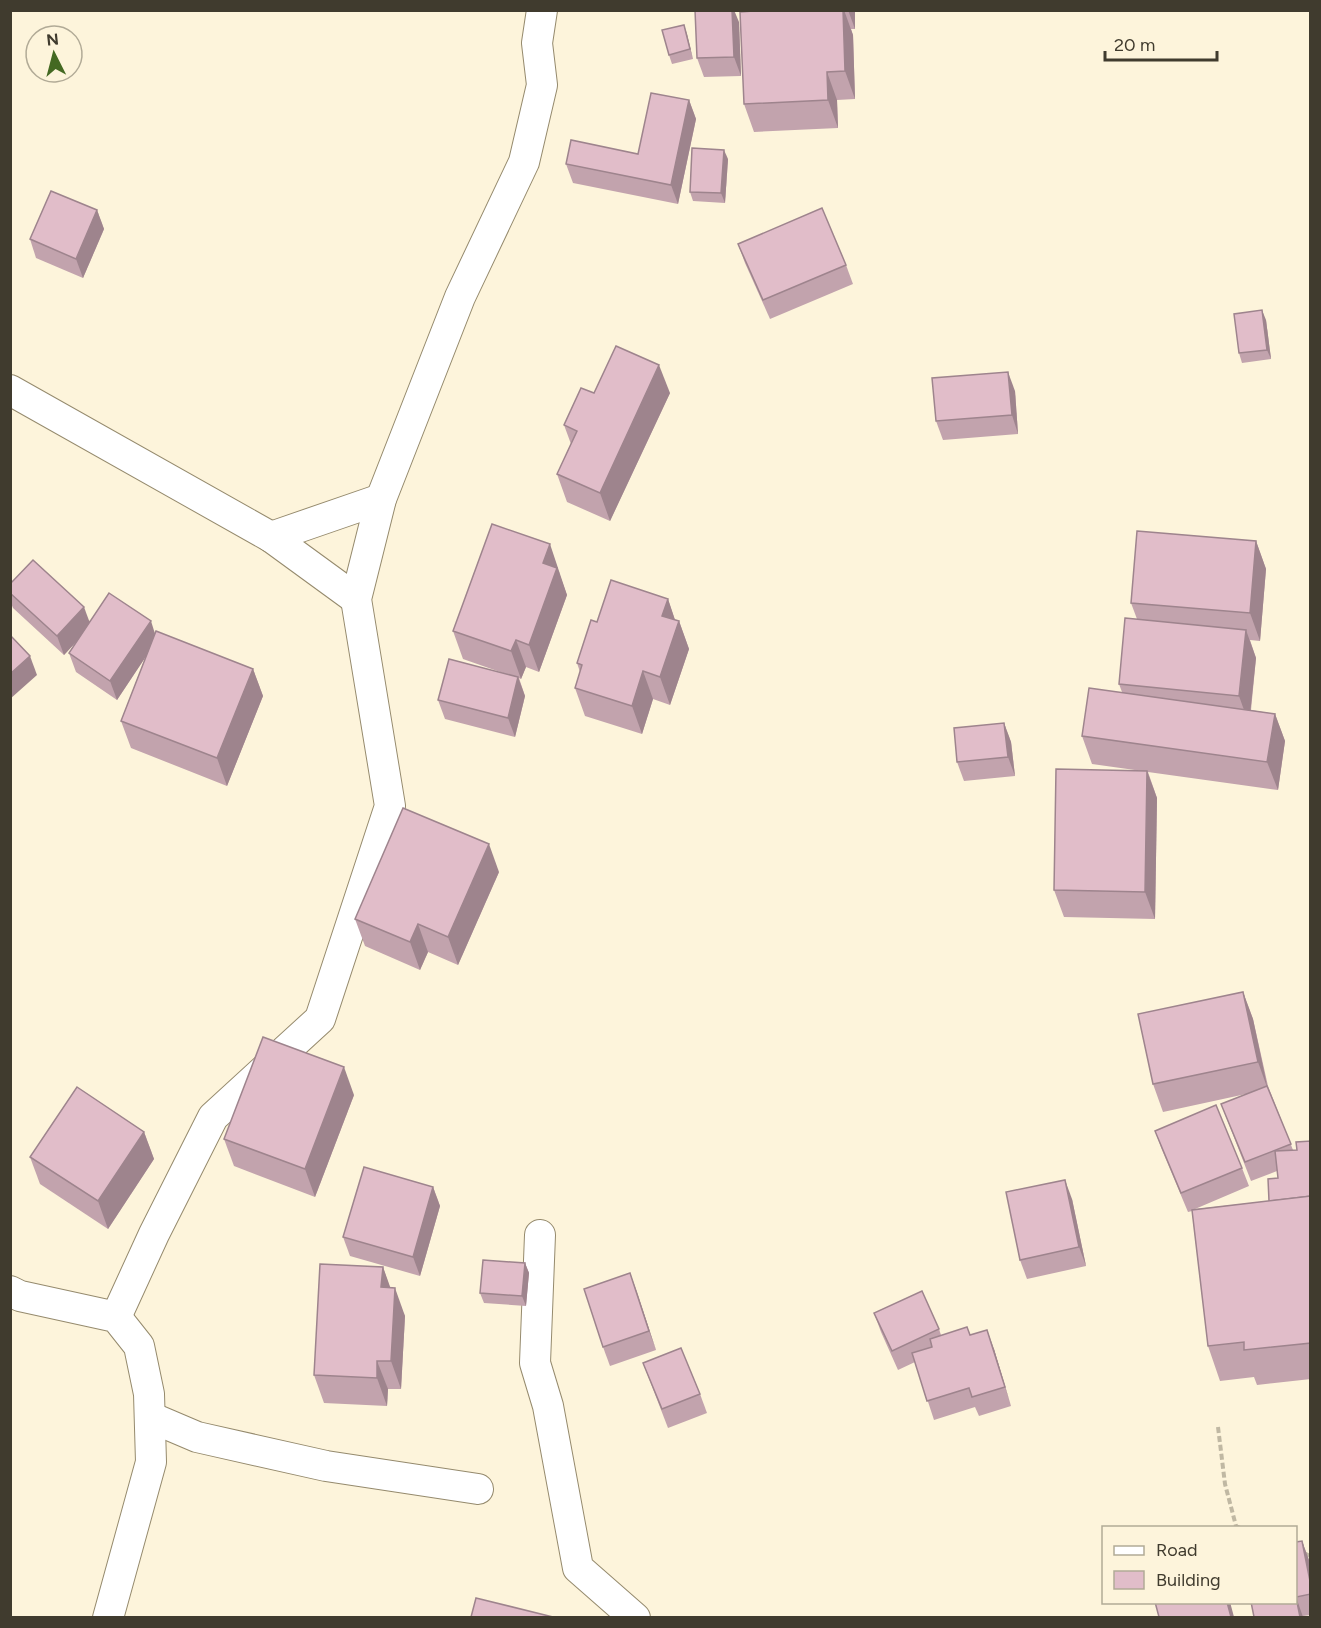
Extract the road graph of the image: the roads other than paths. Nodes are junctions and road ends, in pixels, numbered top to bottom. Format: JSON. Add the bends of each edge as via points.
{"nodes":[{"id":1,"x":542,"y":10,"type":"edge"},
{"id":2,"x":10,"y":390,"type":"edge"},
{"id":3,"x":381,"y":499,"type":"junction"},
{"id":4,"x":271,"y":537,"type":"junction"},
{"id":5,"x":356,"y":599,"type":"junction"},
{"id":6,"x":540,"y":1235,"type":"dead end"},
{"id":7,"x":10,"y":1291,"type":"edge"},
{"id":8,"x":116,"y":1317,"type":"junction"},
{"id":9,"x":150,"y":1417,"type":"junction"},
{"id":10,"x":478,"y":1490,"type":"dead end"},
{"id":11,"x":108,"y":1617,"type":"edge"},
{"id":12,"x":635,"y":1617,"type":"edge"}],
"edges":[{"from":1,"to":3,"type":"street","via":[[537,43],[542,85],[524,162],[460,297]]},
{"from":2,"to":4,"type":"street"},
{"from":3,"to":4,"type":"street"},
{"from":3,"to":5,"type":"street"},
{"from":4,"to":5,"type":"street"},
{"from":5,"to":8,"type":"street","via":[[390,806],[320,1019],[213,1117]]},
{"from":6,"to":12,"type":"street","via":[[536,1363],[548,1406],[578,1568]]},
{"from":7,"to":8,"type":"street"},
{"from":8,"to":9,"type":"street","via":[[139,1346]]},
{"from":9,"to":10,"type":"street","via":[[197,1437],[314,1463]]},
{"from":9,"to":11,"type":"street","via":[[151,1462]]}]}
